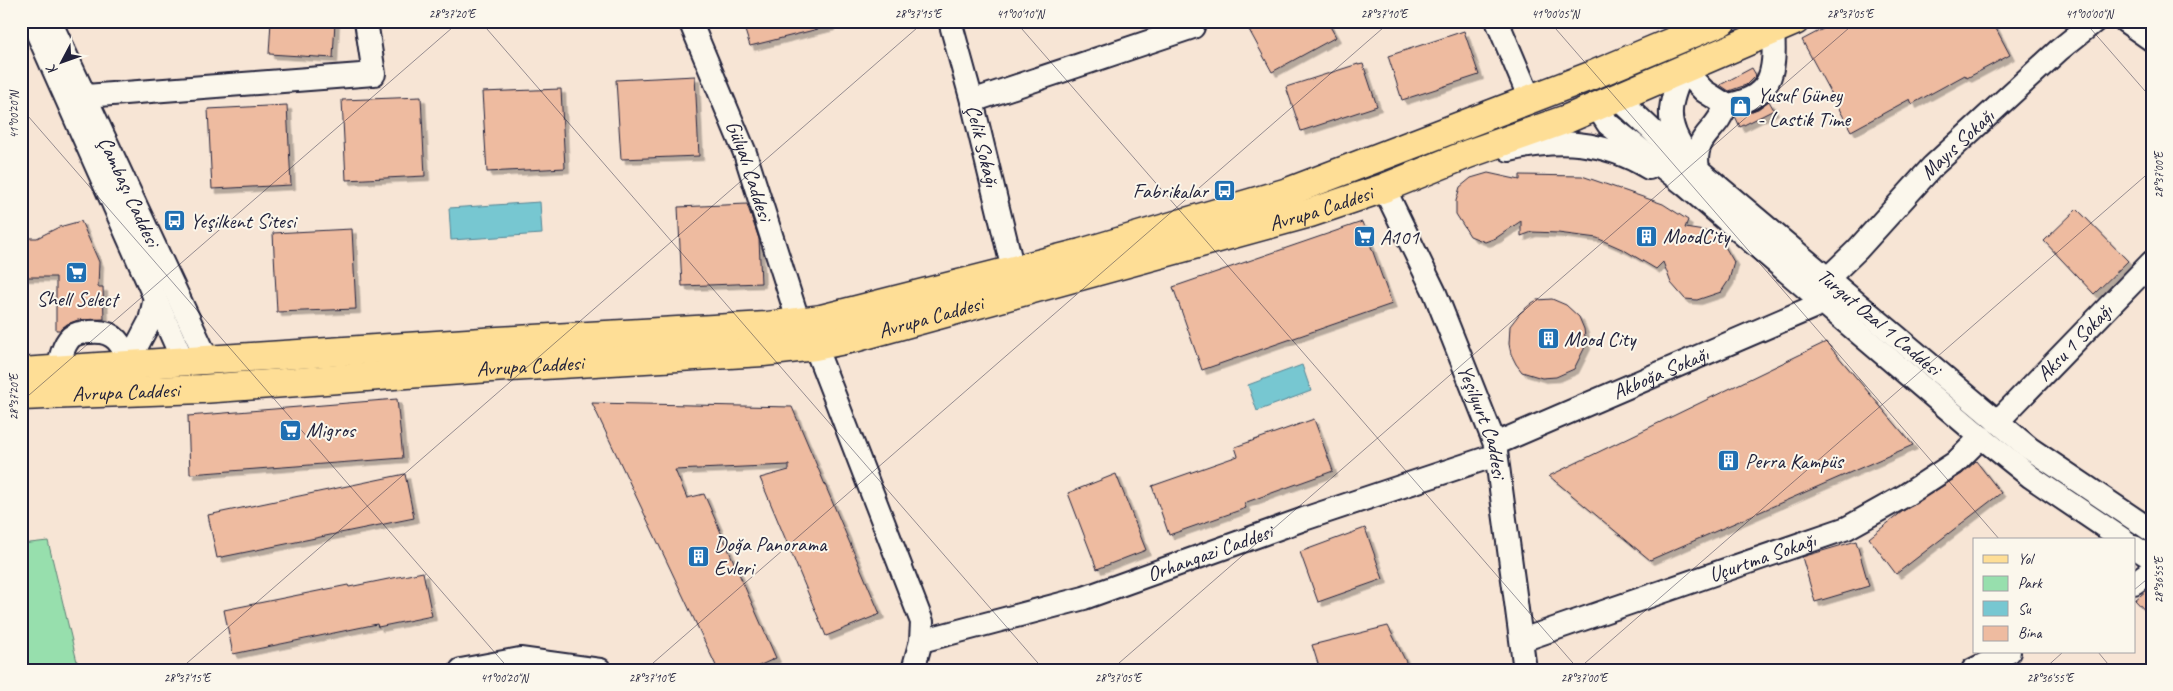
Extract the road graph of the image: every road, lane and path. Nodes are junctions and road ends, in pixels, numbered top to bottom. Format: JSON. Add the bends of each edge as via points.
{"nodes":[{"id":1,"x":366,"y":21,"type":"edge"},
{"id":2,"x":690,"y":21,"type":"edge"},
{"id":3,"x":950,"y":21,"type":"edge"},
{"id":4,"x":1497,"y":21,"type":"edge"},
{"id":5,"x":1722,"y":21,"type":"edge"},
{"id":6,"x":2095,"y":21,"type":"edge"},
{"id":7,"x":2125,"y":21,"type":"edge"},
{"id":8,"x":1784,"y":26,"type":"edge"},
{"id":9,"x":1193,"y":27,"type":"dead end"},
{"id":10,"x":35,"y":28,"type":"edge"},
{"id":11,"x":2152,"y":40,"type":"edge"},
{"id":12,"x":1684,"y":70,"type":"junction"},
{"id":13,"x":1593,"y":75,"type":"junction"},
{"id":14,"x":86,"y":96,"type":"junction"},
{"id":15,"x":1530,"y":99,"type":"junction"},
{"id":16,"x":972,"y":101,"type":"junction"},
{"id":17,"x":1607,"y":103,"type":"junction"},
{"id":18,"x":1726,"y":105,"type":"junction"},
{"id":19,"x":1468,"y":154,"type":"junction"},
{"id":20,"x":1691,"y":176,"type":"junction"},
{"id":21,"x":1384,"y":188,"type":"junction"},
{"id":22,"x":2152,"y":262,"type":"edge"},
{"id":23,"x":1014,"y":270,"type":"junction"},
{"id":24,"x":1828,"y":278,"type":"junction"},
{"id":25,"x":155,"y":298,"type":"junction"},
{"id":26,"x":1824,"y":302,"type":"junction"},
{"id":27,"x":799,"y":323,"type":"junction"},
{"id":28,"x":816,"y":346,"type":"junction"},
{"id":29,"x":196,"y":362,"type":"junction"},
{"id":30,"x":130,"y":366,"type":"junction"},
{"id":31,"x":58,"y":370,"type":"junction"},
{"id":32,"x":21,"y":372,"type":"edge"},
{"id":33,"x":202,"y":389,"type":"junction"},
{"id":34,"x":21,"y":396,"type":"edge"},
{"id":35,"x":1989,"y":429,"type":"junction"},
{"id":36,"x":1496,"y":450,"type":"junction"},
{"id":37,"x":2152,"y":531,"type":"edge"},
{"id":38,"x":2121,"y":538,"type":"edge"},
{"id":39,"x":2136,"y":548,"type":"edge"},
{"id":40,"x":2152,"y":558,"type":"edge"},
{"id":41,"x":2152,"y":570,"type":"edge"},
{"id":42,"x":2136,"y":582,"type":"edge"},
{"id":43,"x":1522,"y":640,"type":"junction"},
{"id":44,"x":921,"y":641,"type":"junction"},
{"id":45,"x":2005,"y":654,"type":"edge"},
{"id":46,"x":909,"y":668,"type":"edge"},
{"id":47,"x":1524,"y":669,"type":"edge"},
{"id":48,"x":461,"y":670,"type":"edge"},
{"id":49,"x":600,"y":670,"type":"edge"},
{"id":50,"x":1972,"y":670,"type":"edge"}],
"edges":[{"from":1,"to":14,"type":"street","via":[[374,74]]},
{"from":2,"to":27,"type":"street","name":"Gülyalı Caddesi","via":[[745,153]]},
{"from":3,"to":16,"type":"street","name":"Çelik Sokağı"},
{"from":4,"to":15,"type":"street"},
{"from":5,"to":13,"type":"main road","name":"Avrupa Caddesi"},
{"from":6,"to":24,"type":"street","name":"Mayıs Sokağı","via":[[1933,166]]},
{"from":7,"to":11,"type":"street"},
{"from":8,"to":12,"type":"main road","name":"Avrupa Caddesi"},
{"from":8,"to":18,"type":"street","via":[[1763,90],[1743,102]]},
{"from":9,"to":16,"type":"street"},
{"from":10,"to":14,"type":"street","name":"Çambaşı Caddesi"},
{"from":10,"to":25,"type":"street","name":"Çambaşı Caddesi"},
{"from":12,"to":17,"type":"main road","name":"Avrupa Caddesi"},
{"from":12,"to":18,"type":"street","via":[[1704,91]]},
{"from":12,"to":20,"type":"street","via":[[1673,91],[1670,110]]},
{"from":13,"to":15,"type":"main road","name":"Avrupa Caddesi"},
{"from":13,"to":17,"type":"main road","via":[[1591,83]]},
{"from":14,"to":29,"type":"street","name":"Çambaşı Caddesi"},
{"from":15,"to":23,"type":"main road","name":"Avrupa Caddesi","via":[[1288,192]]},
{"from":16,"to":23,"type":"street","name":"Çelik Sokağı"},
{"from":17,"to":19,"type":"main road","name":"Avrupa Caddesi"},
{"from":17,"to":20,"type":"street","name":"Turgut Özal 1 Caddesi","via":[[1608,124]]},
{"from":18,"to":20,"type":"street","via":[[1722,116],[1697,149]]},
{"from":19,"to":20,"type":"street","via":[[1504,151],[1532,144],[1581,144],[1609,150],[1671,181]]},
{"from":19,"to":21,"type":"main road","name":"Avrupa Caddesi"},
{"from":20,"to":24,"type":"street","name":"Turgut Özal 1 Caddesi"},
{"from":20,"to":26,"type":"street","name":"Turgut Özal 1 Caddesi"},
{"from":21,"to":28,"type":"main road","name":"Avrupa Caddesi","via":[[1204,244]]},
{"from":21,"to":36,"type":"street","name":"Yeşilyurt Caddesi","via":[[1435,293]]},
{"from":22,"to":35,"type":"street","name":"Aksu 1 Sokağı"},
{"from":23,"to":27,"type":"main road","name":"Avrupa Caddesi"},
{"from":24,"to":35,"type":"street","name":"Turgut Özal 1 Caddesi"},
{"from":25,"to":29,"type":"street","name":"Çambaşı Caddesi"},
{"from":25,"to":30,"type":"street","via":[[150,321]]},
{"from":26,"to":35,"type":"street","name":"Turgut Özal 1 Caddesi"},
{"from":26,"to":36,"type":"street","name":"Akboğa Sokağı"},
{"from":27,"to":29,"type":"main road","name":"Avrupa Caddesi"},
{"from":28,"to":33,"type":"main road","name":"Avrupa Caddesi"},
{"from":28,"to":44,"type":"street","via":[[915,599],[922,622]]},
{"from":29,"to":30,"type":"main road","name":"Avrupa Caddesi"},
{"from":29,"to":33,"type":"main road","via":[[210,370]]},
{"from":30,"to":31,"type":"main road","name":"Avrupa Caddesi"},
{"from":30,"to":31,"type":"street","via":[[122,346],[100,330],[71,337]]},
{"from":31,"to":32,"type":"main road","name":"Avrupa Caddesi"},
{"from":33,"to":34,"type":"main road","name":"Avrupa Caddesi"},
{"from":35,"to":37,"type":"street","name":"Turgut Özal 1 Caddesi","via":[[2037,454]]},
{"from":35,"to":38,"type":"street","name":"Turgut Özal 1 Caddesi","via":[[2031,477]]},
{"from":35,"to":43,"type":"street","name":"Uçurtma Sokağı","via":[[1955,463],[1847,528]]},
{"from":36,"to":43,"type":"street","name":"Yeşilyurt Caddesi"},
{"from":36,"to":44,"type":"street","name":"Orhangazi Caddesi","via":[[1084,598]]},
{"from":39,"to":40,"type":"street"},
{"from":41,"to":42,"type":"street"},
{"from":43,"to":47,"type":"street","name":"Yeşilyurt Caddesi"},
{"from":44,"to":46,"type":"street"},
{"from":45,"to":50,"type":"street"},
{"from":48,"to":49,"type":"street","via":[[520,659]]}]}
